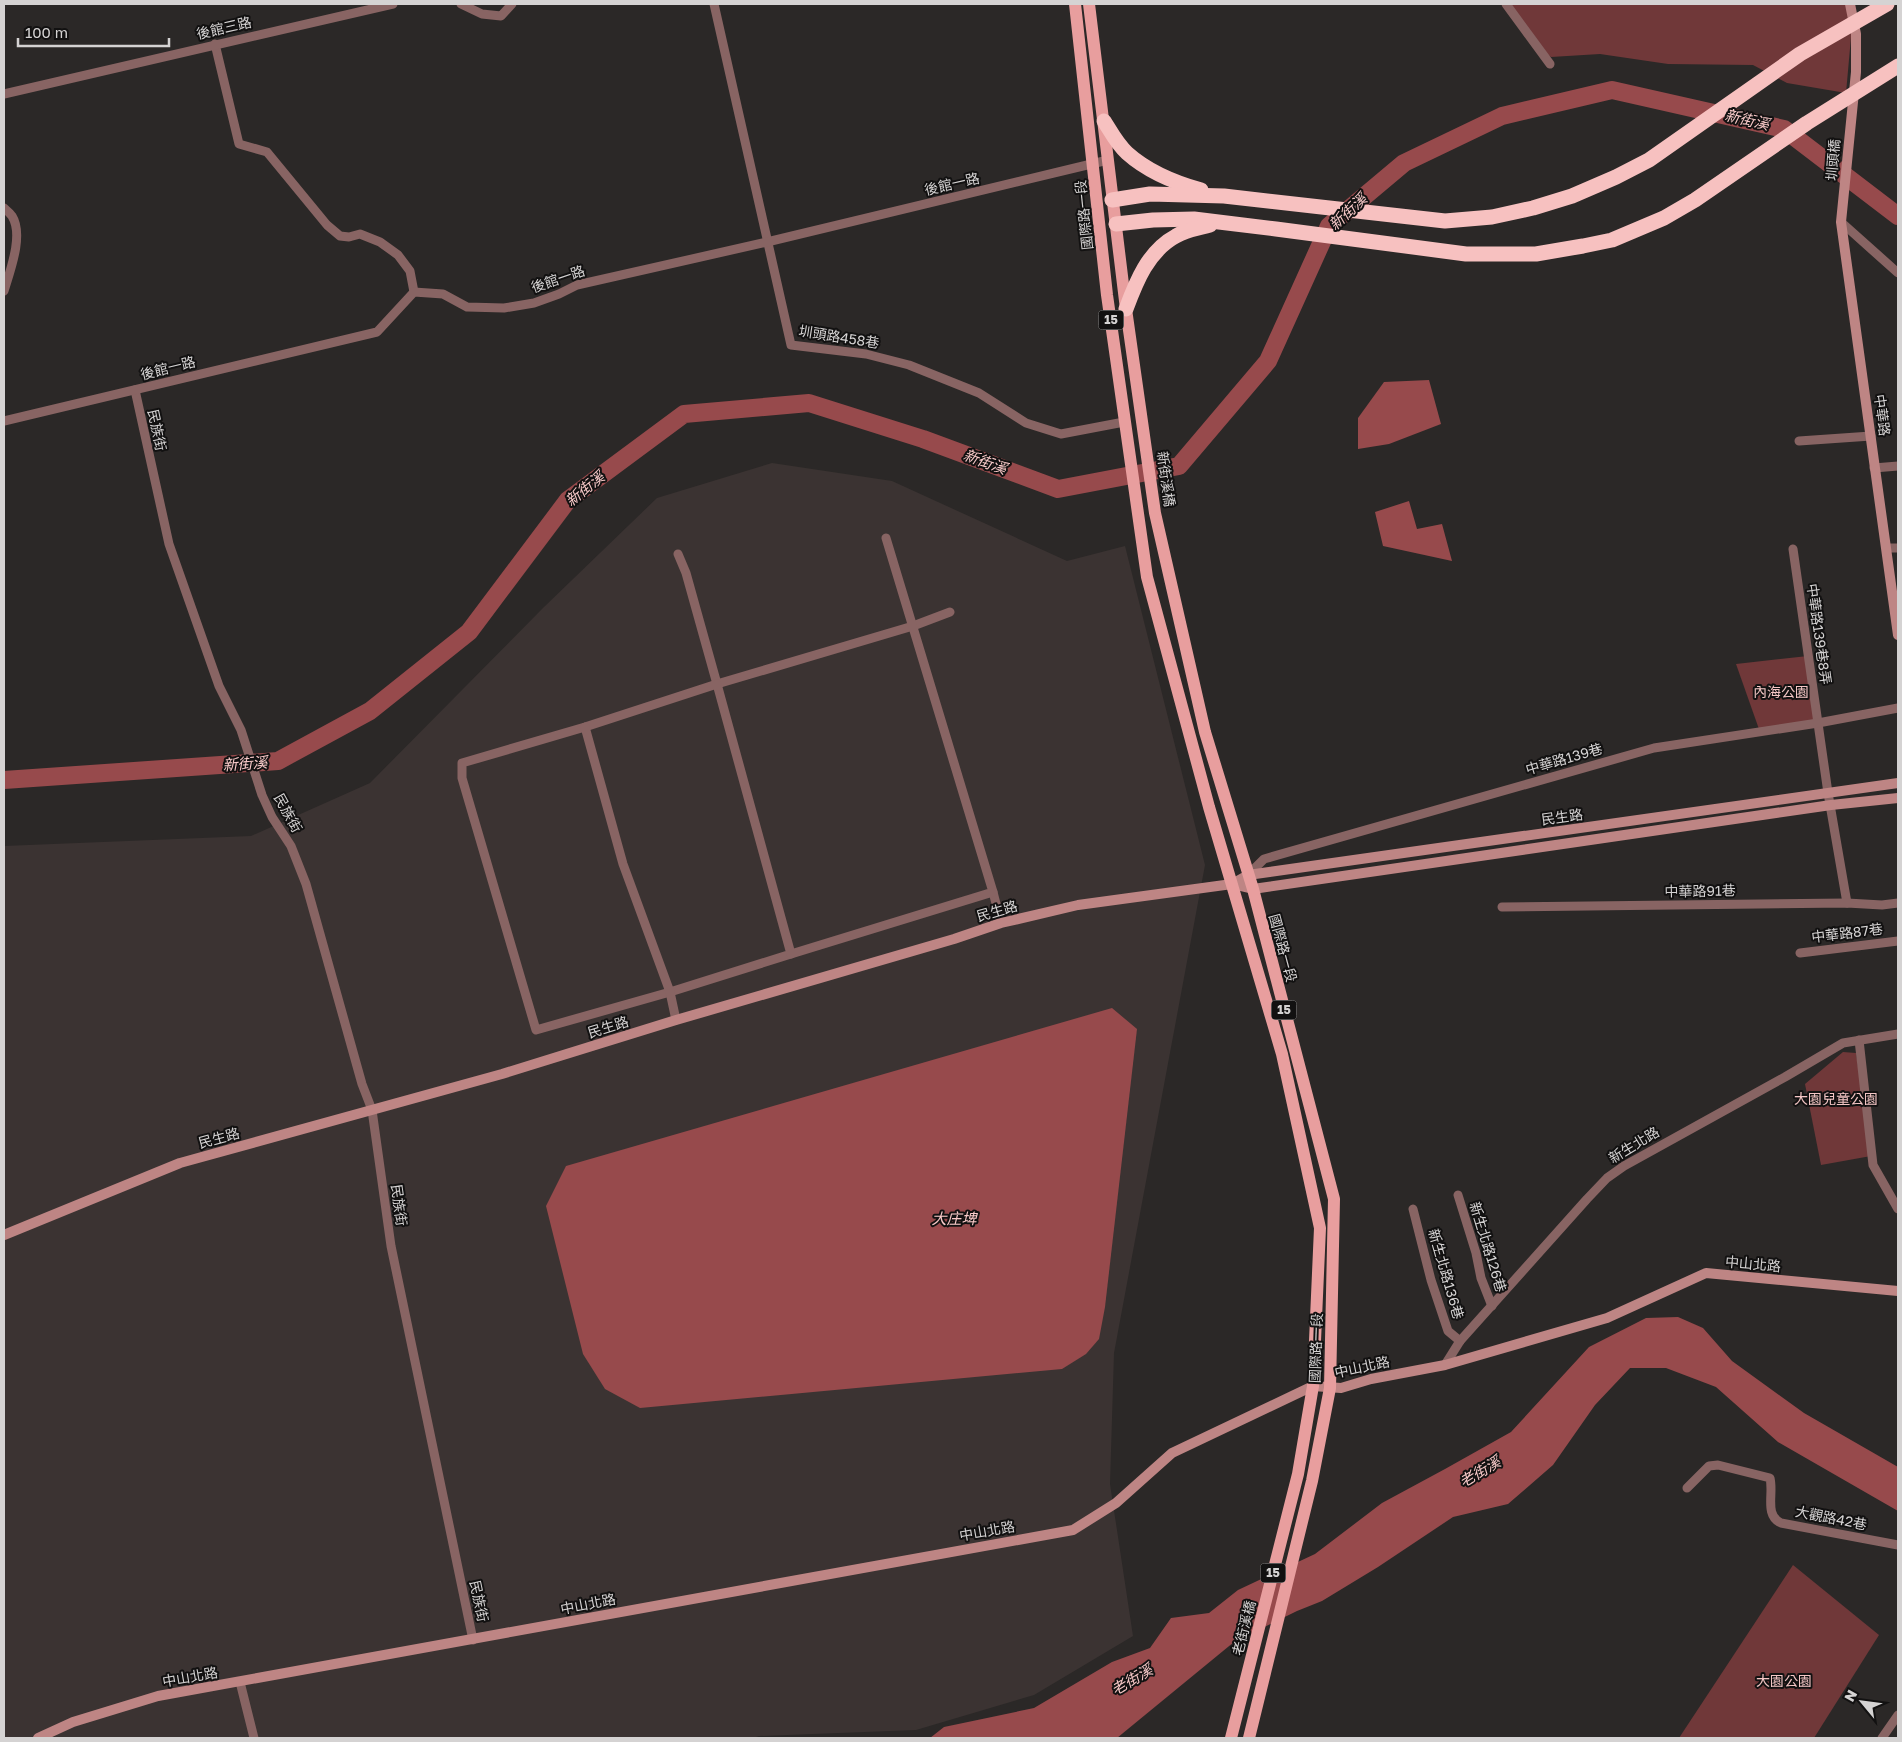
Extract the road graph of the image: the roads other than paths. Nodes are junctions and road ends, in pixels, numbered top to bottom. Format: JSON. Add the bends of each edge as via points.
{"nodes":[{"id":1,"x":393,"y":4,"type":"edge"},
{"id":2,"x":461,"y":4,"type":"edge"},
{"id":3,"x":512,"y":4,"type":"edge"},
{"id":4,"x":714,"y":4,"type":"edge"},
{"id":5,"x":1075,"y":4,"type":"edge"},
{"id":6,"x":1089,"y":4,"type":"edge"},
{"id":7,"x":1506,"y":4,"type":"edge"},
{"id":8,"x":1850,"y":4,"type":"edge"},
{"id":9,"x":1887,"y":4,"type":"edge"},
{"id":10,"x":216,"y":44,"type":"junction"},
{"id":11,"x":1550,"y":64,"type":"dead end"},
{"id":12,"x":1898,"y":66,"type":"edge"},
{"id":13,"x":4,"y":94,"type":"edge"},
{"id":14,"x":1104,"y":121,"type":"junction"},
{"id":15,"x":1108,"y":160,"type":"junction"},
{"id":16,"x":1094,"y":164,"type":"junction"},
{"id":17,"x":1224,"y":196,"type":"junction"},
{"id":18,"x":1844,"y":199,"type":"joint"},
{"id":19,"x":1112,"y":200,"type":"junction"},
{"id":20,"x":4,"y":208,"type":"edge"},
{"id":21,"x":1099,"y":218,"type":"junction"},
{"id":22,"x":1841,"y":222,"type":"junction"},
{"id":23,"x":1221,"y":223,"type":"junction"},
{"id":24,"x":1116,"y":224,"type":"junction"},
{"id":25,"x":767,"y":242,"type":"junction"},
{"id":26,"x":1898,"y":273,"type":"edge"},
{"id":27,"x":4,"y":291,"type":"edge"},
{"id":28,"x":414,"y":292,"type":"junction"},
{"id":29,"x":1126,"y":310,"type":"junction"},
{"id":30,"x":135,"y":390,"type":"junction"},
{"id":31,"x":4,"y":421,"type":"edge"},
{"id":32,"x":1124,"y":422,"type":"junction"},
{"id":33,"x":1871,"y":436,"type":"junction"},
{"id":34,"x":1799,"y":441,"type":"dead end"},
{"id":35,"x":1898,"y":466,"type":"edge"},
{"id":36,"x":1874,"y":468,"type":"junction"},
{"id":37,"x":886,"y":538,"type":"dead end"},
{"id":38,"x":1163,"y":547,"type":"joint"},
{"id":39,"x":1887,"y":548,"type":"junction"},
{"id":40,"x":1898,"y":548,"type":"edge"},
{"id":41,"x":1793,"y":550,"type":"dead end"},
{"id":42,"x":678,"y":554,"type":"dead end"},
{"id":43,"x":950,"y":612,"type":"dead end"},
{"id":44,"x":913,"y":626,"type":"junction"},
{"id":45,"x":1898,"y":635,"type":"edge"},
{"id":46,"x":717,"y":684,"type":"junction"},
{"id":47,"x":1898,"y":708,"type":"edge"},
{"id":48,"x":1818,"y":723,"type":"junction"},
{"id":49,"x":585,"y":727,"type":"junction"},
{"id":50,"x":1898,"y":783,"type":"edge"},
{"id":51,"x":1898,"y":798,"type":"edge"},
{"id":52,"x":1830,"y":799,"type":"junction"},
{"id":53,"x":1248,"y":875,"type":"junction"},
{"id":54,"x":1232,"y":884,"type":"junction"},
{"id":55,"x":1253,"y":889,"type":"junction"},
{"id":56,"x":993,"y":892,"type":"junction"},
{"id":57,"x":1848,"y":903,"type":"junction"},
{"id":58,"x":1898,"y":903,"type":"edge"},
{"id":59,"x":1502,"y":907,"type":"dead end"},
{"id":60,"x":1001,"y":923,"type":"junction"},
{"id":61,"x":1898,"y":941,"type":"edge"},
{"id":62,"x":1800,"y":953,"type":"dead end"},
{"id":63,"x":791,"y":954,"type":"junction"},
{"id":64,"x":670,"y":992,"type":"junction"},
{"id":65,"x":676,"y":1020,"type":"junction"},
{"id":66,"x":1898,"y":1034,"type":"edge"},
{"id":67,"x":1859,"y":1040,"type":"junction"},
{"id":68,"x":372,"y":1110,"type":"junction"},
{"id":69,"x":1458,"y":1195,"type":"dead end"},
{"id":70,"x":1413,"y":1209,"type":"dead end"},
{"id":71,"x":1898,"y":1209,"type":"edge"},
{"id":72,"x":4,"y":1235,"type":"edge"},
{"id":73,"x":1898,"y":1291,"type":"edge"},
{"id":74,"x":1492,"y":1306,"type":"junction"},
{"id":75,"x":1460,"y":1341,"type":"junction"},
{"id":76,"x":1445,"y":1365,"type":"junction"},
{"id":77,"x":1313,"y":1386,"type":"junction"},
{"id":78,"x":1330,"y":1388,"type":"junction"},
{"id":79,"x":1298,"y":1474,"type":"joint"},
{"id":80,"x":1687,"y":1488,"type":"dead end"},
{"id":81,"x":1898,"y":1545,"type":"edge"},
{"id":82,"x":473,"y":1640,"type":"junction"},
{"id":83,"x":240,"y":1682,"type":"junction"},
{"id":84,"x":1898,"y":1714,"type":"edge"},
{"id":85,"x":38,"y":1738,"type":"edge"},
{"id":86,"x":254,"y":1738,"type":"edge"},
{"id":87,"x":1231,"y":1738,"type":"edge"},
{"id":88,"x":1249,"y":1738,"type":"edge"},
{"id":89,"x":1882,"y":1738,"type":"edge"}],
"edges":[{"from":1,"to":10,"type":"street","name":"後館三路"},
{"from":2,"to":3,"type":"street","via":[[482,14],[501,16]]},
{"from":4,"to":25,"type":"street","name":"圳頭路458巷"},
{"from":5,"to":16,"type":"main road","name":"國際路一段","number":"15"},
{"from":6,"to":14,"type":"main road","number":"15"},
{"from":7,"to":11,"type":"street"},
{"from":8,"to":18,"type":"street","name":"圳頭橋","via":[[1856,34],[1856,72]]},
{"from":9,"to":17,"type":"highway","via":[[1800,54],[1649,160],[1572,196],[1532,208],[1492,217],[1445,221]]},
{"from":10,"to":13,"type":"street","name":"後館三路"},
{"from":10,"to":28,"type":"street","via":[[239,144],[267,152],[327,225],[340,236],[360,234],[380,242],[398,255],[410,271]]},
{"from":12,"to":23,"type":"highway","via":[[1807,123],[1695,200],[1664,218],[1612,240],[1536,254],[1466,254]]},
{"from":14,"to":15,"type":"main road","number":"15"},
{"from":14,"to":17,"type":"highway","via":[[1126,153],[1153,170],[1191,187]]},
{"from":15,"to":16,"type":"street","name":"後館一路"},
{"from":15,"to":19,"type":"main road","number":"15"},
{"from":16,"to":21,"type":"main road","name":"國際路一段","number":"15"},
{"from":16,"to":25,"type":"street","name":"後館一路"},
{"from":17,"to":19,"type":"highway","via":[[1150,194]]},
{"from":18,"to":22,"type":"street","name":"中華路"},
{"from":19,"to":21,"type":"main road"},
{"from":19,"to":24,"type":"main road","number":"15"},
{"from":20,"to":27,"type":"street","via":[[13,218],[17,242]]},
{"from":21,"to":24,"type":"main road"},
{"from":21,"to":32,"type":"main road","name":"國際路一段","number":"15"},
{"from":22,"to":26,"type":"street"},
{"from":22,"to":33,"type":"street","name":"中華路"},
{"from":23,"to":24,"type":"highway","via":[[1153,220]]},
{"from":23,"to":29,"type":"highway","via":[[1176,235],[1160,248],[1148,262]]},
{"from":24,"to":29,"type":"main road","number":"15"},
{"from":25,"to":28,"type":"street","name":"後館一路","via":[[577,285],[534,303],[504,308],[467,307],[443,294]]},
{"from":25,"to":32,"type":"street","name":"圳頭路458巷","via":[[791,345],[866,354],[909,365],[979,393],[1026,423],[1061,434]]},
{"from":28,"to":30,"type":"street","name":"後館一路","via":[[377,332]]},
{"from":29,"to":38,"type":"main road","name":"新街溪橋","number":"15"},
{"from":30,"to":31,"type":"street","name":"後館一路"},
{"from":30,"to":68,"type":"street","name":"民族街","via":[[169,544],[219,686],[241,730],[272,817],[291,846],[306,884]]},
{"from":32,"to":54,"type":"main road","name":"國際路一段","number":"15","via":[[1147,577]]},
{"from":33,"to":34,"type":"street"},
{"from":33,"to":36,"type":"street","name":"中華路"},
{"from":35,"to":36,"type":"street"},
{"from":36,"to":39,"type":"street","name":"中華路"},
{"from":37,"to":44,"type":"street"},
{"from":38,"to":53,"type":"main road","name":"國際路一段","number":"15","via":[[1206,732]]},
{"from":39,"to":40,"type":"street"},
{"from":39,"to":45,"type":"street","name":"中華路"},
{"from":41,"to":48,"type":"street","name":"中華路139巷8弄"},
{"from":42,"to":46,"type":"street"},
{"from":43,"to":44,"type":"street"},
{"from":44,"to":46,"type":"street"},
{"from":44,"to":56,"type":"street"},
{"from":46,"to":49,"type":"street"},
{"from":46,"to":63,"type":"street"},
{"from":47,"to":48,"type":"street","name":"中華路139巷"},
{"from":48,"to":52,"type":"street","name":"中華路139巷8弄"},
{"from":48,"to":53,"type":"street","name":"中華路139巷","via":[[1654,748],[1264,860]]},
{"from":49,"to":64,"type":"street","via":[[623,864]]},
{"from":49,"to":64,"type":"street","via":[[462,763],[462,778],[536,1030]]},
{"from":50,"to":52,"type":"street","name":"民生路"},
{"from":51,"to":52,"type":"street","name":"民生路"},
{"from":52,"to":53,"type":"street","name":"民生路"},
{"from":52,"to":55,"type":"street","name":"民生路"},
{"from":52,"to":57,"type":"street","name":"中華路139巷8弄"},
{"from":53,"to":54,"type":"street","name":"民生路"},
{"from":53,"to":55,"type":"main road","name":"國際路一段","number":"15"},
{"from":54,"to":55,"type":"street","name":"民生路"},
{"from":54,"to":60,"type":"street","name":"民生路","via":[[1078,905]]},
{"from":54,"to":77,"type":"main road","name":"國際路一段","number":"15","via":[[1282,1054],[1320,1228]]},
{"from":55,"to":78,"type":"main road","name":"國際路一段","number":"15","via":[[1334,1199]]},
{"from":56,"to":60,"type":"street"},
{"from":56,"to":63,"type":"street"},
{"from":57,"to":58,"type":"street","name":"中華路91巷"},
{"from":57,"to":59,"type":"street","name":"中華路91巷"},
{"from":60,"to":65,"type":"street","name":"民生路"},
{"from":61,"to":62,"type":"street","name":"中華路87巷"},
{"from":63,"to":64,"type":"street"},
{"from":64,"to":65,"type":"street"},
{"from":65,"to":68,"type":"street","name":"民生路"},
{"from":66,"to":67,"type":"street","name":"新生北路"},
{"from":67,"to":71,"type":"street","via":[[1873,1166]]},
{"from":67,"to":74,"type":"street","name":"新生北路","via":[[1843,1043],[1607,1178]]},
{"from":68,"to":72,"type":"street","name":"民生路","via":[[180,1163]]},
{"from":68,"to":82,"type":"street","name":"民族街","via":[[392,1246]]},
{"from":69,"to":74,"type":"street","name":"新生北路126巷"},
{"from":70,"to":75,"type":"street","name":"新生北路136巷","via":[[1448,1331]]},
{"from":73,"to":76,"type":"street","name":"中山北路","via":[[1706,1273],[1607,1318]]},
{"from":74,"to":75,"type":"street","name":"新生北路"},
{"from":75,"to":76,"type":"street","name":"新生北路"},
{"from":76,"to":78,"type":"street","name":"中山北路"},
{"from":77,"to":78,"type":"street","name":"中山北路"},
{"from":77,"to":79,"type":"main road","name":"國際路一段","number":"15"},
{"from":77,"to":82,"type":"street","name":"中山北路","via":[[1172,1453],[1116,1502],[1073,1530]]},
{"from":78,"to":88,"type":"main road","name":"國際路一段","number":"15","via":[[1312,1481]]},
{"from":79,"to":87,"type":"main road","name":"老街溪橋","number":"15"},
{"from":80,"to":81,"type":"street","name":"大觀路42巷","via":[[1709,1466],[1718,1465],[1770,1478],[1770,1513],[1775,1520]]},
{"from":82,"to":83,"type":"street","name":"中山北路"},
{"from":83,"to":85,"type":"street","name":"中山北路","via":[[158,1696],[74,1722]]},
{"from":83,"to":86,"type":"street"},
{"from":84,"to":89,"type":"street"}]}
